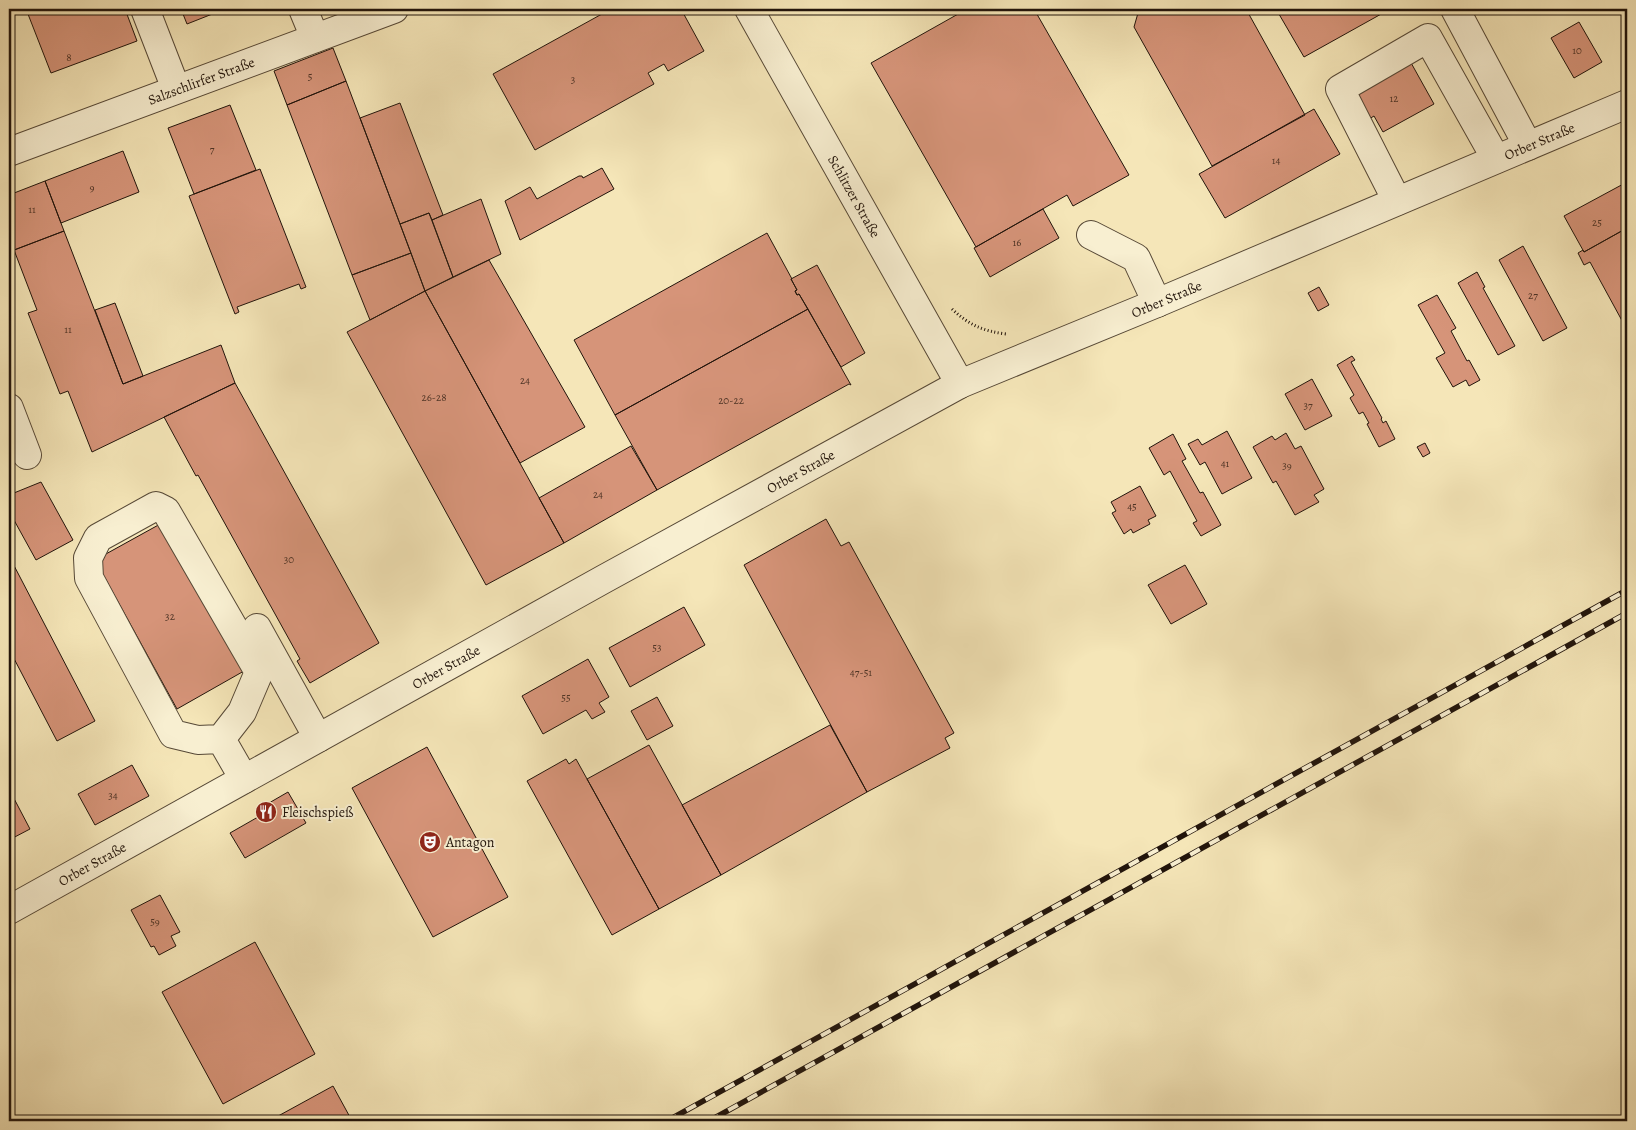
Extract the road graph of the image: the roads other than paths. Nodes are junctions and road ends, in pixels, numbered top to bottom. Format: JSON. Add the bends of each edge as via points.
{"nodes":[{"id":1,"x":145,"y":9,"type":"edge"},
{"id":2,"x":303,"y":9,"type":"edge"},
{"id":3,"x":394,"y":9,"type":"edge"},
{"id":4,"x":748,"y":9,"type":"edge"},
{"id":5,"x":1455,"y":9,"type":"edge"},
{"id":6,"x":315,"y":38,"type":"junction"},
{"id":7,"x":176,"y":90,"type":"junction"},
{"id":8,"x":1627,"y":104,"type":"edge"},
{"id":9,"x":1528,"y":146,"type":"junction"},
{"id":10,"x":9,"y":152,"type":"edge"},
{"id":11,"x":1496,"y":159,"type":"junction"},
{"id":12,"x":1397,"y":201,"type":"junction"},
{"id":13,"x":1091,"y":235,"type":"dead end"},
{"id":14,"x":1157,"y":303,"type":"junction"},
{"id":15,"x":960,"y":384,"type":"junction"},
{"id":16,"x":9,"y":408,"type":"edge"},
{"id":17,"x":28,"y":454,"type":"dead end"},
{"id":18,"x":257,"y":628,"type":"dead end"},
{"id":19,"x":318,"y":738,"type":"junction"},
{"id":20,"x":221,"y":739,"type":"junction"},
{"id":21,"x":244,"y":779,"type":"junction"},
{"id":22,"x":9,"y":910,"type":"edge"}],
"edges":[{"from":1,"to":7,"type":"street"},
{"from":2,"to":6,"type":"street"},
{"from":3,"to":6,"type":"street","name":"Salzschlirfer Straße"},
{"from":4,"to":15,"type":"street","name":"Schlitzer Straße"},
{"from":5,"to":9,"type":"street"},
{"from":6,"to":7,"type":"street","name":"Salzschlirfer Straße"},
{"from":7,"to":10,"type":"street","name":"Salzschlirfer Straße"},
{"from":8,"to":9,"type":"street","name":"Orber Straße"},
{"from":9,"to":11,"type":"street","name":"Orber Straße"},
{"from":11,"to":12,"type":"street","name":"Orber Straße"},
{"from":11,"to":12,"type":"street","via":[[1428,38],[1340,88]]},
{"from":12,"to":14,"type":"street","name":"Orber Straße"},
{"from":13,"to":14,"type":"street","via":[[1136,258]]},
{"from":14,"to":15,"type":"street","name":"Orber Straße"},
{"from":15,"to":19,"type":"street","name":"Orber Straße"},
{"from":16,"to":17,"type":"street"},
{"from":18,"to":19,"type":"street"},
{"from":19,"to":21,"type":"street","name":"Orber Straße"},
{"from":20,"to":20,"type":"street","via":[[242,712],[258,672],[166,511],[156,506],[98,538],[88,558],[90,578],[173,734],[198,740]]},
{"from":20,"to":21,"type":"street"},
{"from":21,"to":22,"type":"street","name":"Orber Straße"}]}
